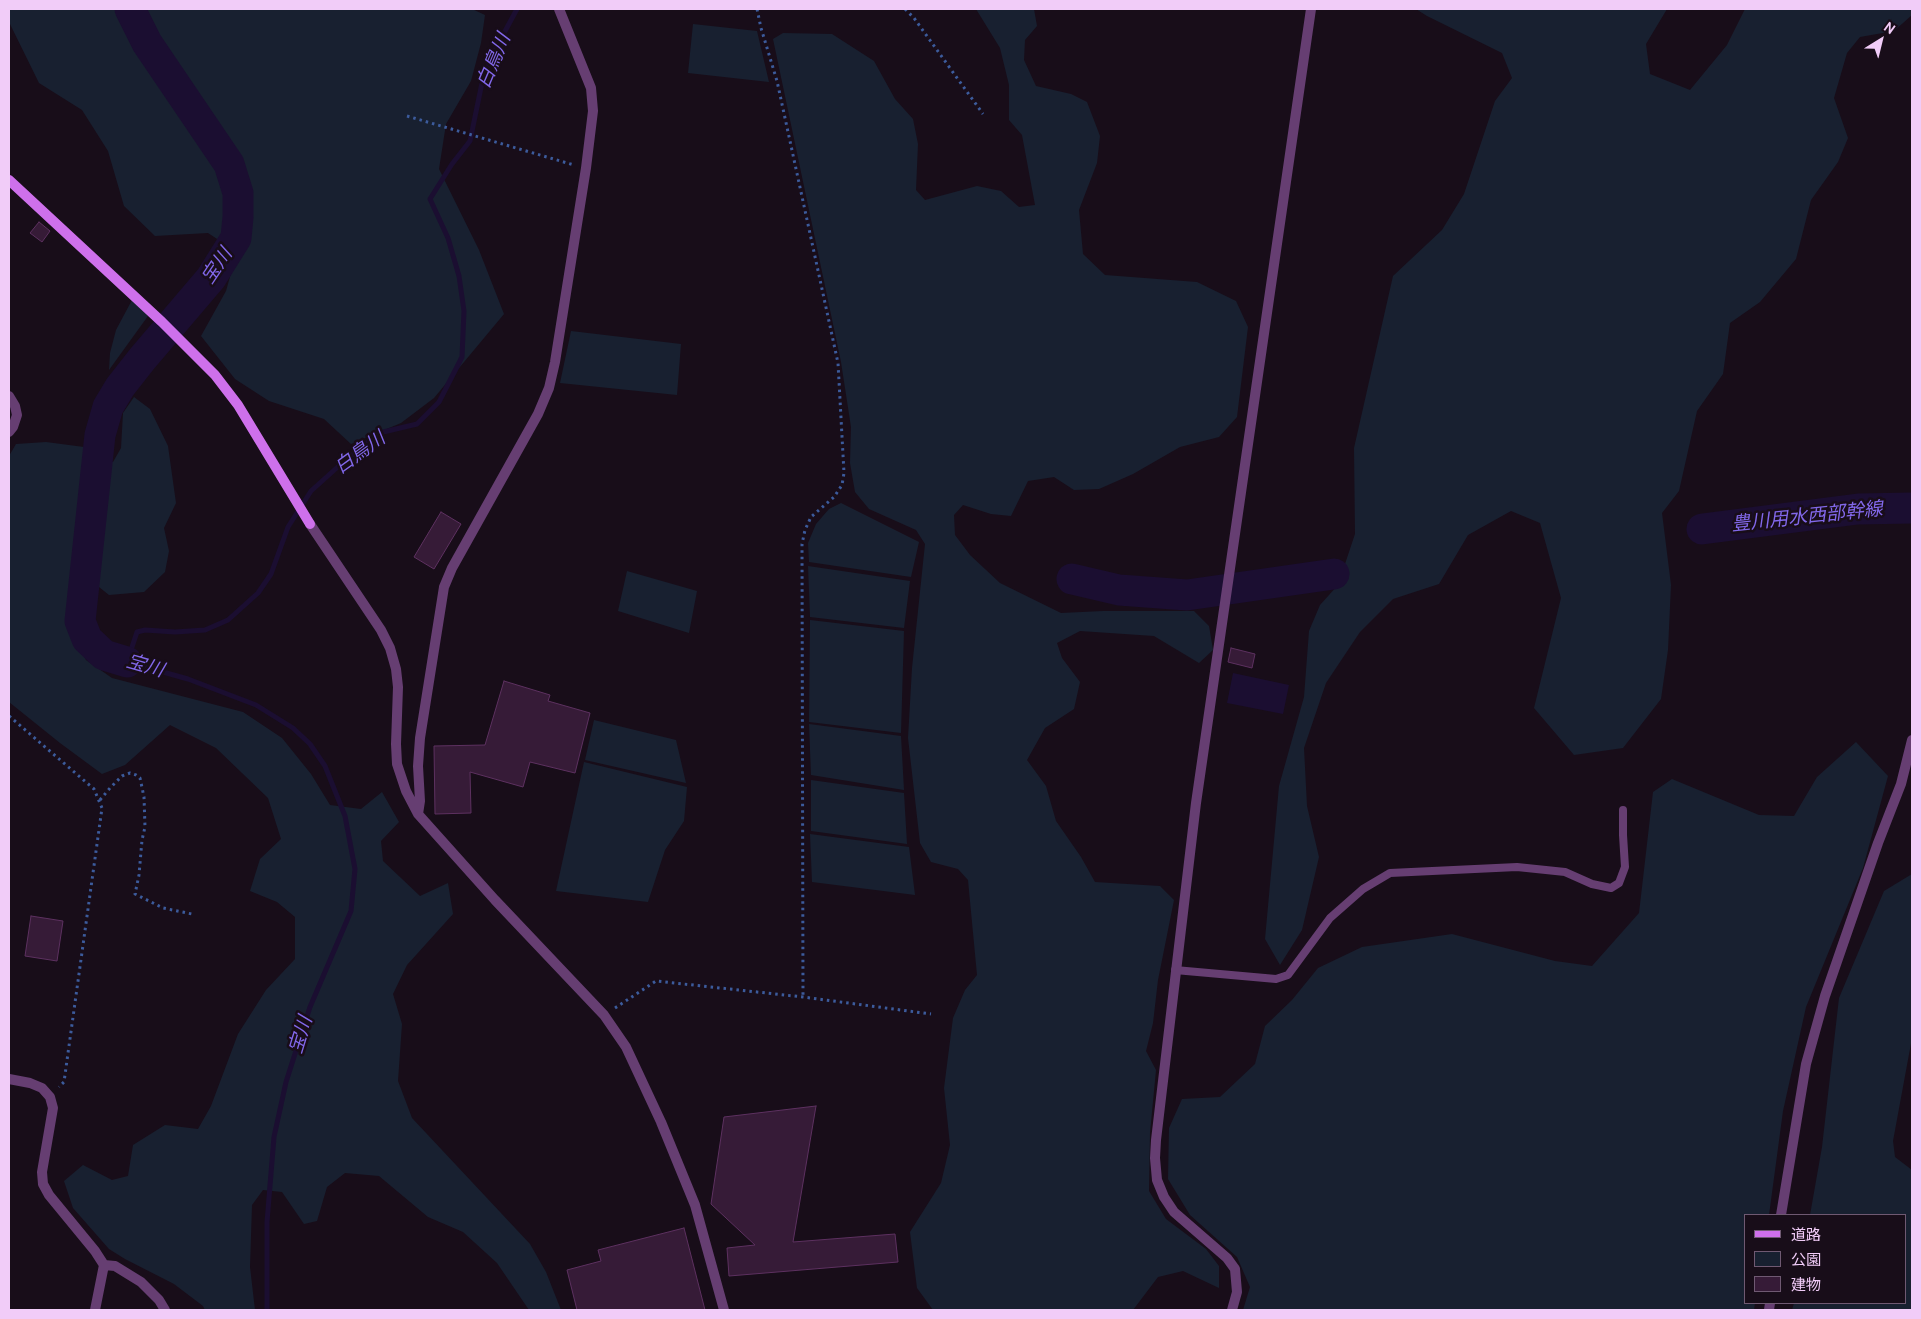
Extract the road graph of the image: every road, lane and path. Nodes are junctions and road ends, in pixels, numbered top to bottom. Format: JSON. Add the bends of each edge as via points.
{"nodes":[{"id":1,"x":559,"y":9,"type":"edge"},
{"id":2,"x":757,"y":9,"type":"edge"},
{"id":3,"x":905,"y":9,"type":"edge"},
{"id":4,"x":1311,"y":9,"type":"edge"},
{"id":5,"x":983,"y":114,"type":"dead end"},
{"id":6,"x":407,"y":116,"type":"dead end"},
{"id":7,"x":586,"y":168,"type":"junction"},
{"id":8,"x":9,"y":180,"type":"edge"},
{"id":9,"x":9,"y":396,"type":"edge"},
{"id":10,"x":9,"y":432,"type":"edge"},
{"id":11,"x":9,"y":716,"type":"edge"},
{"id":12,"x":1912,"y":740,"type":"edge"},
{"id":13,"x":100,"y":801,"type":"junction"},
{"id":14,"x":1623,"y":810,"type":"dead end"},
{"id":15,"x":418,"y":814,"type":"junction"},
{"id":16,"x":192,"y":914,"type":"dead end"},
{"id":17,"x":1175,"y":970,"type":"junction"},
{"id":18,"x":803,"y":997,"type":"junction"},
{"id":19,"x":930,"y":1014,"type":"dead end"},
{"id":20,"x":604,"y":1015,"type":"junction"},
{"id":21,"x":9,"y":1079,"type":"edge"},
{"id":22,"x":50,"y":1097,"type":"junction"},
{"id":23,"x":1781,"y":1214,"type":"edge"},
{"id":24,"x":104,"y":1265,"type":"junction"},
{"id":25,"x":95,"y":1310,"type":"edge"},
{"id":26,"x":165,"y":1310,"type":"edge"},
{"id":27,"x":724,"y":1310,"type":"edge"},
{"id":28,"x":1232,"y":1310,"type":"edge"}],
"edges":[{"from":1,"to":7,"type":"street","via":[[591,88],[593,111]]},
{"from":2,"to":18,"type":"path","via":[[777,80],[838,364],[844,473],[842,485],[834,497],[811,517],[802,544]]},
{"from":3,"to":5,"type":"path"},
{"from":4,"to":17,"type":"street"},
{"from":6,"to":7,"type":"path"},
{"from":7,"to":15,"type":"street","via":[[549,388],[444,587],[420,738]]},
{"from":8,"to":15,"type":"street","via":[[179,338],[238,405],[296,504],[390,648],[398,687],[397,764]]},
{"from":9,"to":10,"type":"street","via":[[17,415]]},
{"from":11,"to":13,"type":"path","via":[[83,778]]},
{"from":12,"to":23,"type":"street","via":[[1901,784],[1825,996],[1808,1056]]},
{"from":13,"to":16,"type":"path","via":[[122,776],[136,774],[140,778],[146,827],[135,894],[163,908]]},
{"from":13,"to":22,"type":"path","via":[[102,808],[64,1082]]},
{"from":14,"to":17,"type":"lane","via":[[1625,867],[1620,883],[1611,888],[1565,872],[1517,867],[1390,873],[1363,889],[1330,918],[1288,975],[1276,979]]},
{"from":15,"to":20,"type":"street"},
{"from":17,"to":28,"type":"street","via":[[1156,1140],[1157,1180],[1174,1212],[1227,1258],[1235,1269],[1237,1292]]},
{"from":18,"to":19,"type":"path"},
{"from":18,"to":20,"type":"path","via":[[656,981]]},
{"from":20,"to":27,"type":"street","via":[[626,1047],[695,1205]]},
{"from":21,"to":22,"type":"street","via":[[42,1088]]},
{"from":22,"to":24,"type":"street","via":[[53,1108],[42,1184]]},
{"from":24,"to":25,"type":"street"},
{"from":24,"to":26,"type":"street","via":[[116,1266],[141,1282]]}]}
